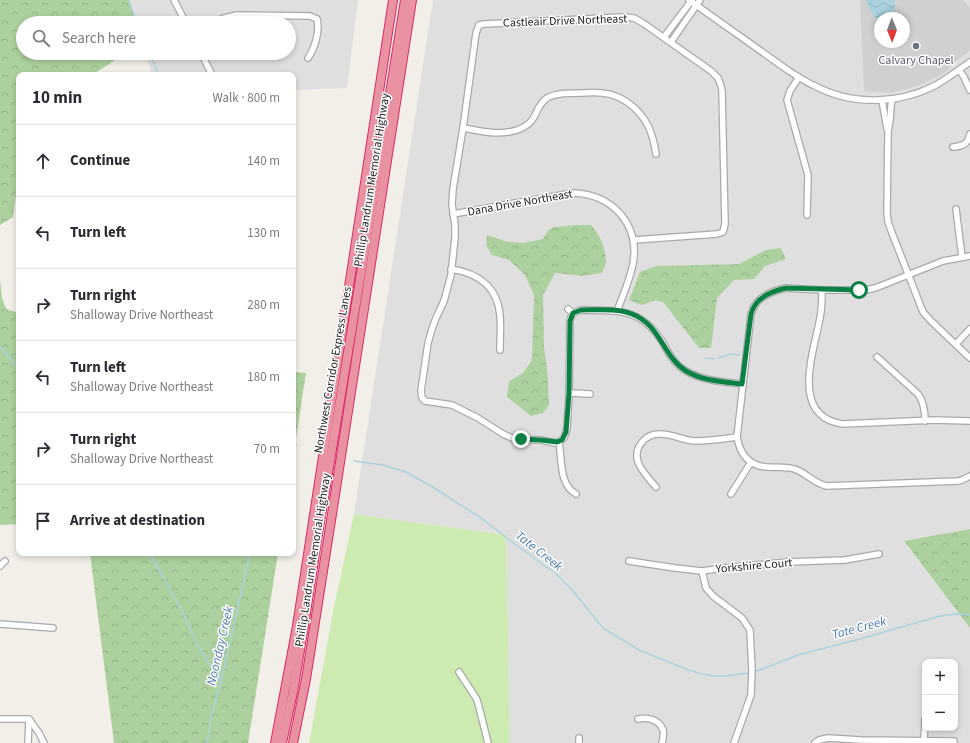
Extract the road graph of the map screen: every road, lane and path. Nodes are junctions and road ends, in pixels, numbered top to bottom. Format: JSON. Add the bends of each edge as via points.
{"nodes":[{"id":1,"x":174,"y":0,"type":"edge"},
{"id":2,"x":393,"y":0,"type":"edge"},
{"id":3,"x":398,"y":0,"type":"edge"},
{"id":4,"x":405,"y":0,"type":"edge"},
{"id":5,"x":412,"y":0,"type":"edge"},
{"id":6,"x":690,"y":0,"type":"edge"},
{"id":7,"x":700,"y":0,"type":"edge"},
{"id":8,"x":696,"y":6,"type":"junction"},
{"id":9,"x":182,"y":16,"type":"edge"},
{"id":10,"x":233,"y":16,"type":"edge"},
{"id":11,"x":664,"y":37,"type":"junction"},
{"id":12,"x":671,"y":42,"type":"junction"},
{"id":13,"x":308,"y":58,"type":"dead end"},
{"id":14,"x":204,"y":60,"type":"edge"},
{"id":15,"x":970,"y":62,"type":"edge"},
{"id":16,"x":959,"y":70,"type":"junction"},
{"id":17,"x":210,"y":72,"type":"edge"},
{"id":18,"x":799,"y":77,"type":"junction"},
{"id":19,"x":970,"y":90,"type":"edge"},
{"id":20,"x":892,"y":99,"type":"junction"},
{"id":21,"x":882,"y":100,"type":"junction"},
{"id":22,"x":375,"y":115,"type":"junction"},
{"id":23,"x":463,"y":128,"type":"junction"},
{"id":24,"x":888,"y":131,"type":"junction"},
{"id":25,"x":970,"y":134,"type":"edge"},
{"id":26,"x":953,"y":147,"type":"dead end"},
{"id":27,"x":656,"y":154,"type":"dead end"},
{"id":28,"x":956,"y":209,"type":"dead end"},
{"id":29,"x":454,"y":214,"type":"junction"},
{"id":30,"x":807,"y":215,"type":"dead end"},
{"id":31,"x":634,"y":240,"type":"junction"},
{"id":32,"x":970,"y":256,"type":"edge"},
{"id":33,"x":962,"y":257,"type":"junction"},
{"id":34,"x":451,"y":269,"type":"junction"},
{"id":35,"x":908,"y":275,"type":"junction"},
{"id":36,"x":822,"y":290,"type":"junction"},
{"id":37,"x":617,"y":311,"type":"junction"},
{"id":38,"x":970,"y":329,"type":"edge"},
{"id":39,"x":956,"y":344,"type":"junction"},
{"id":40,"x":500,"y":350,"type":"dead end"},
{"id":41,"x":877,"y":357,"type":"dead end"},
{"id":42,"x":970,"y":358,"type":"edge"},
{"id":43,"x":742,"y":384,"type":"junction"},
{"id":44,"x":569,"y":393,"type":"junction"},
{"id":45,"x":590,"y":394,"type":"dead end"},
{"id":46,"x":925,"y":421,"type":"junction"},
{"id":47,"x":970,"y":421,"type":"edge"},
{"id":48,"x":737,"y":437,"type":"junction"},
{"id":49,"x":559,"y":442,"type":"junction"},
{"id":50,"x":751,"y":462,"type":"junction"},
{"id":51,"x":970,"y":476,"type":"edge"},
{"id":52,"x":656,"y":487,"type":"dead end"},
{"id":53,"x":576,"y":494,"type":"dead end"},
{"id":54,"x":731,"y":494,"type":"dead end"},
{"id":55,"x":879,"y":554,"type":"dead end"},
{"id":56,"x":5,"y":561,"type":"dead end"},
{"id":57,"x":629,"y":561,"type":"dead end"},
{"id":58,"x":0,"y":566,"type":"edge"},
{"id":59,"x":702,"y":571,"type":"junction"},
{"id":60,"x":0,"y":624,"type":"edge"},
{"id":61,"x":53,"y":628,"type":"dead end"},
{"id":62,"x":459,"y":672,"type":"dead end"},
{"id":63,"x":0,"y":719,"type":"edge"},
{"id":64,"x":29,"y":719,"type":"junction"},
{"id":65,"x":638,"y":719,"type":"dead end"},
{"id":66,"x":924,"y":731,"type":"edge"},
{"id":67,"x":924,"y":741,"type":"junction"},
{"id":68,"x":954,"y":741,"type":"dead end"},
{"id":69,"x":28,"y":743,"type":"edge"},
{"id":70,"x":44,"y":743,"type":"edge"},
{"id":71,"x":275,"y":743,"type":"edge"},
{"id":72,"x":282,"y":743,"type":"edge"},
{"id":73,"x":293,"y":743,"type":"edge"},
{"id":74,"x":488,"y":743,"type":"edge"},
{"id":75,"x":662,"y":743,"type":"edge"},
{"id":76,"x":734,"y":743,"type":"edge"},
{"id":77,"x":815,"y":743,"type":"edge"}],
"edges":[{"from":1,"to":9,"type":"street"},
{"from":2,"to":22,"type":"highway","name":"Phillip Landrum Memorial Highway"},
{"from":3,"to":22,"type":"highway"},
{"from":4,"to":72,"type":"highway","name":"Northwest Corridor Express Lanes","via":[[304,626]]},
{"from":5,"to":73,"type":"highway","name":"Phillip Landrum Memorial Highway","via":[[306,679]]},
{"from":6,"to":8,"type":"street"},
{"from":6,"to":11,"type":"street"},
{"from":7,"to":8,"type":"street"},
{"from":8,"to":12,"type":"street"},
{"from":8,"to":18,"type":"street"},
{"from":10,"to":13,"type":"street","via":[[319,17],[314,47]]},
{"from":11,"to":12,"type":"street","name":"Castleair Drive Northeast"},
{"from":11,"to":23,"type":"street","name":"Castleair Drive Northeast","via":[[643,22],[629,17],[477,23]]},
{"from":12,"to":31,"type":"street","name":"Castleair Drive Northeast","via":[[716,75],[721,86],[724,233]]},
{"from":14,"to":17,"type":"street"},
{"from":15,"to":16,"type":"street"},
{"from":16,"to":19,"type":"street"},
{"from":16,"to":20,"type":"street","via":[[925,90]]},
{"from":18,"to":21,"type":"street","via":[[836,94],[860,100]]},
{"from":18,"to":30,"type":"street","via":[[787,100],[808,175]]},
{"from":20,"to":21,"type":"street"},
{"from":20,"to":24,"type":"street"},
{"from":21,"to":24,"type":"street"},
{"from":22,"to":71,"type":"highway","name":"Phillip Landrum Memorial Highway","via":[[298,620]]},
{"from":23,"to":27,"type":"street","via":[[496,134],[509,132],[531,122],[543,102],[554,95],[603,93],[621,99],[641,114],[652,136]]},
{"from":23,"to":29,"type":"street","name":"Castleair Drive Northeast","via":[[453,189]]},
{"from":24,"to":35,"type":"street","via":[[888,217]]},
{"from":25,"to":26,"type":"street","via":[[968,141]]},
{"from":28,"to":33,"type":"street"},
{"from":29,"to":31,"type":"street","name":"Dana Drive Northeast","via":[[554,195],[582,193],[598,197],[616,209],[626,221]]},
{"from":29,"to":34,"type":"street","name":"Castleair Drive Northeast","via":[[456,225]]},
{"from":31,"to":37,"type":"street","name":"Dana Drive Northeast","via":[[633,264]]},
{"from":32,"to":33,"type":"street"},
{"from":33,"to":35,"type":"street","via":[[937,263]]},
{"from":34,"to":40,"type":"street","via":[[466,272],[480,279],[493,292],[499,306]]},
{"from":34,"to":49,"type":"street","name":"Castleair Drive Northeast","via":[[444,301],[428,342],[420,400],[461,409],[512,438]]},
{"from":35,"to":36,"type":"street","via":[[866,290]]},
{"from":35,"to":39,"type":"street","via":[[923,312]]},
{"from":36,"to":43,"type":"street","via":[[786,288],[758,302],[751,314]]},
{"from":36,"to":46,"type":"street","via":[[821,315],[809,378],[810,397],[816,410],[832,422],[843,424]]},
{"from":37,"to":43,"type":"street","via":[[645,321],[672,358],[686,371],[708,380]]},
{"from":37,"to":44,"type":"street","via":[[570,311]]},
{"from":38,"to":39,"type":"street"},
{"from":39,"to":42,"type":"street"},
{"from":41,"to":46,"type":"street","via":[[921,398]]},
{"from":43,"to":48,"type":"street"},
{"from":44,"to":45,"type":"street"},
{"from":44,"to":49,"type":"street","via":[[566,432]]},
{"from":46,"to":47,"type":"street"},
{"from":48,"to":50,"type":"street","via":[[741,452]]},
{"from":48,"to":52,"type":"street","via":[[693,441],[660,434],[649,435],[639,446],[638,462]]},
{"from":49,"to":53,"type":"street","via":[[565,483]]},
{"from":50,"to":51,"type":"street","via":[[761,467],[796,469],[815,482],[827,486],[958,481]]},
{"from":50,"to":54,"type":"street"},
{"from":55,"to":59,"type":"street","name":"Yorkshire Court","via":[[845,560],[788,562]]},
{"from":56,"to":58,"type":"street"},
{"from":57,"to":59,"type":"street","name":"Yorkshire Court"},
{"from":59,"to":76,"type":"street","via":[[706,588],[742,618],[750,630],[751,695]]},
{"from":60,"to":61,"type":"street"},
{"from":62,"to":74,"type":"street","via":[[476,698]]},
{"from":63,"to":64,"type":"street"},
{"from":64,"to":69,"type":"street"},
{"from":64,"to":70,"type":"street"},
{"from":65,"to":75,"type":"street","via":[[650,718],[658,722],[663,729]]},
{"from":66,"to":67,"type":"street"},
{"from":67,"to":68,"type":"street"},
{"from":67,"to":77,"type":"street","via":[[828,738]]}]}
